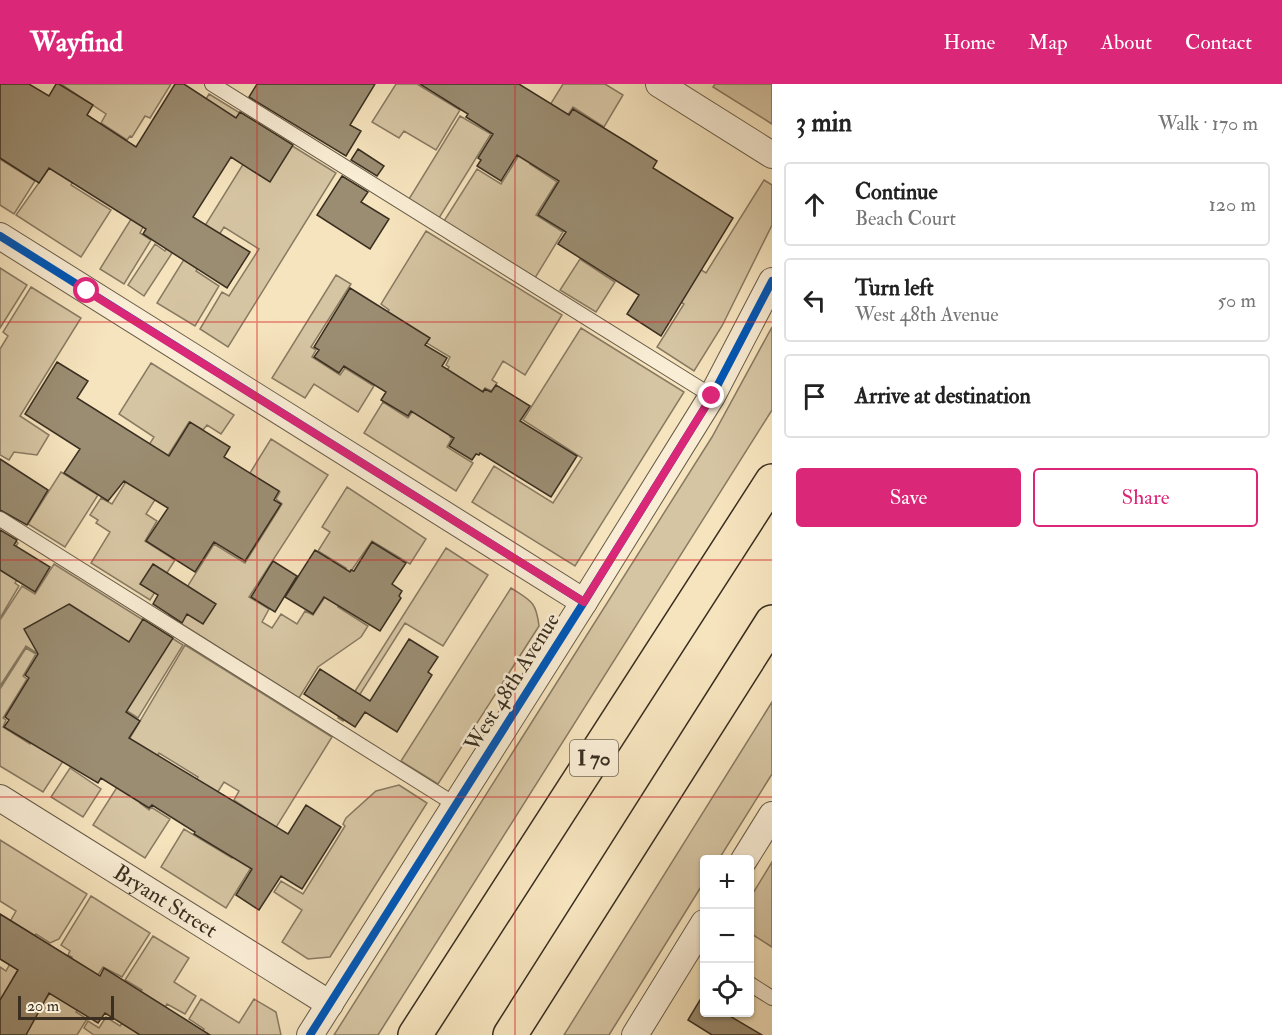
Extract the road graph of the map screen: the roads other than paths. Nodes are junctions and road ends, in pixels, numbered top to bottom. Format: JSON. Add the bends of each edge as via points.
{"nodes":[{"id":1,"x":212,"y":84,"type":"edge"},
{"id":2,"x":659,"y":84,"type":"edge"},
{"id":3,"x":772,"y":155,"type":"edge"},
{"id":4,"x":0,"y":236,"type":"edge"},
{"id":5,"x":772,"y":281,"type":"edge"},
{"id":6,"x":712,"y":396,"type":"junction"},
{"id":7,"x":772,"y":481,"type":"edge"},
{"id":8,"x":0,"y":519,"type":"edge"},
{"id":9,"x":584,"y":602,"type":"junction"},
{"id":10,"x":772,"y":621,"type":"edge"},
{"id":11,"x":0,"y":798,"type":"edge"},
{"id":12,"x":456,"y":805,"type":"junction"},
{"id":13,"x":772,"y":815,"type":"edge"},
{"id":14,"x":747,"y":855,"type":"edge"},
{"id":15,"x":697,"y":951,"type":"edge"},
{"id":16,"x":754,"y":987,"type":"edge"},
{"id":17,"x":772,"y":998,"type":"edge"},
{"id":18,"x":330,"y":1004,"type":"junction"},
{"id":19,"x":310,"y":1035,"type":"edge"},
{"id":20,"x":415,"y":1035,"type":"edge"},
{"id":21,"x":510,"y":1035,"type":"edge"},
{"id":22,"x":635,"y":1035,"type":"edge"}],
"edges":[{"from":1,"to":6,"type":"lane"},
{"from":2,"to":3,"type":"street"},
{"from":4,"to":9,"type":"street"},
{"from":5,"to":6,"type":"street","name":"West 48th Avenue"},
{"from":6,"to":9,"type":"street","name":"West 48th Avenue"},
{"from":7,"to":20,"type":"highway","number":"I 70"},
{"from":8,"to":12,"type":"lane"},
{"from":9,"to":12,"type":"street","name":"West 48th Avenue"},
{"from":10,"to":21,"type":"highway"},
{"from":11,"to":18,"type":"street","name":"Bryant Street"},
{"from":12,"to":18,"type":"street","name":"West 48th Avenue"},
{"from":13,"to":14,"type":"street"},
{"from":15,"to":22,"type":"street"},
{"from":16,"to":17,"type":"lane"},
{"from":18,"to":19,"type":"street","name":"West 48th Avenue"}]}
